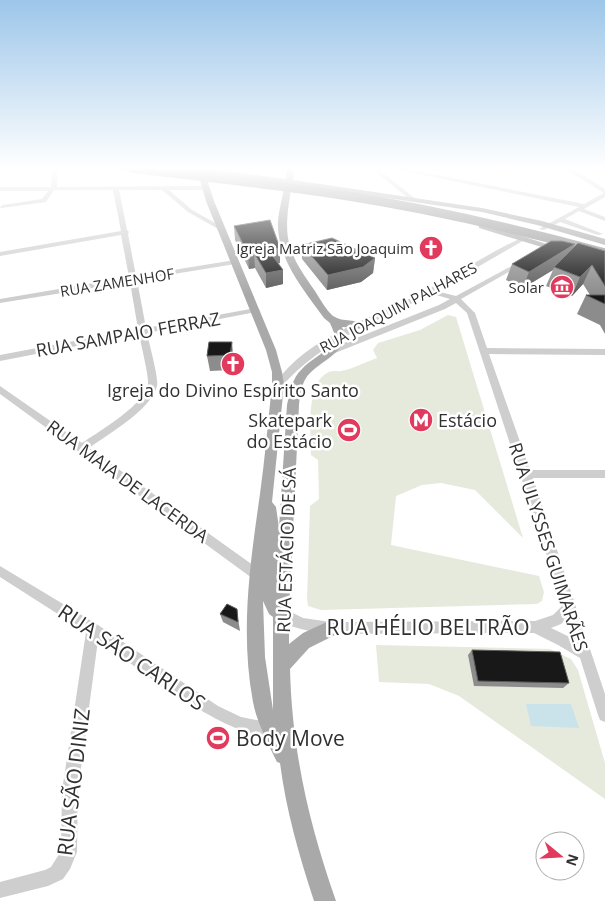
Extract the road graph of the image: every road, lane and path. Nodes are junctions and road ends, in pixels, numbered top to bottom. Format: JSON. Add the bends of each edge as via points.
{"nodes":[{"id":1,"x":121,"y":210,"type":"edge"},
{"id":2,"x":189,"y":210,"type":"edge"},
{"id":3,"x":214,"y":210,"type":"edge"},
{"id":4,"x":284,"y":210,"type":"edge"},
{"id":5,"x":430,"y":210,"type":"edge"},
{"id":6,"x":434,"y":210,"type":"edge"},
{"id":7,"x":443,"y":210,"type":"edge"},
{"id":8,"x":443,"y":210,"type":"edge"},
{"id":9,"x":578,"y":210,"type":"edge"},
{"id":10,"x":586,"y":210,"type":"edge"},
{"id":11,"x":454,"y":214,"type":"junction"},
{"id":12,"x":474,"y":215,"type":"junction"},
{"id":13,"x":559,"y":219,"type":"junction"},
{"id":14,"x":605,"y":219,"type":"edge"},
{"id":15,"x":545,"y":227,"type":"junction"},
{"id":16,"x":222,"y":229,"type":"junction"},
{"id":17,"x":126,"y":232,"type":"junction"},
{"id":18,"x":600,"y":234,"type":"dead end"},
{"id":19,"x":514,"y":238,"type":"junction"},
{"id":20,"x":605,"y":245,"type":"edge"},
{"id":21,"x":605,"y":253,"type":"edge"},
{"id":22,"x":0,"y":254,"type":"edge"},
{"id":23,"x":539,"y":254,"type":"edge"},
{"id":24,"x":567,"y":256,"type":"edge"},
{"id":25,"x":584,"y":257,"type":"edge"},
{"id":26,"x":528,"y":259,"type":"edge"},
{"id":27,"x":605,"y":260,"type":"edge"},
{"id":28,"x":235,"y":262,"type":"junction"},
{"id":29,"x":134,"y":279,"type":"junction"},
{"id":30,"x":427,"y":293,"type":"junction"},
{"id":31,"x":457,"y":299,"type":"junction"},
{"id":32,"x":0,"y":301,"type":"edge"},
{"id":33,"x":256,"y":310,"type":"junction"},
{"id":34,"x":334,"y":321,"type":"junction"},
{"id":35,"x":360,"y":325,"type":"junction"},
{"id":36,"x":144,"y":330,"type":"junction"},
{"id":37,"x":340,"y":335,"type":"junction"},
{"id":38,"x":332,"y":351,"type":"junction"},
{"id":39,"x":484,"y":351,"type":"junction"},
{"id":40,"x":605,"y":352,"type":"edge"},
{"id":41,"x":0,"y":358,"type":"edge"},
{"id":42,"x":278,"y":385,"type":"junction"},
{"id":43,"x":0,"y":389,"type":"edge"},
{"id":44,"x":82,"y":448,"type":"junction"},
{"id":45,"x":526,"y":474,"type":"junction"},
{"id":46,"x":605,"y":474,"type":"edge"},
{"id":47,"x":267,"y":492,"type":"junction"},
{"id":48,"x":0,"y":571,"type":"edge"},
{"id":49,"x":256,"y":574,"type":"junction"},
{"id":50,"x":570,"y":606,"type":"junction"},
{"id":51,"x":281,"y":613,"type":"junction"},
{"id":52,"x":535,"y":627,"type":"junction"},
{"id":53,"x":330,"y":628,"type":"junction"},
{"id":54,"x":93,"y":629,"type":"junction"},
{"id":55,"x":585,"y":654,"type":"junction"},
{"id":56,"x":282,"y":666,"type":"junction"},
{"id":57,"x":605,"y":715,"type":"edge"},
{"id":58,"x":270,"y":729,"type":"junction"},
{"id":59,"x":288,"y":764,"type":"junction"},
{"id":60,"x":0,"y":890,"type":"edge"},
{"id":61,"x":325,"y":901,"type":"edge"}],
"edges":[{"from":1,"to":17,"type":"street"},
{"from":2,"to":16,"type":"street"},
{"from":3,"to":16,"type":"main road","name":"RUA ESTÁCIO DE SÁ"},
{"from":4,"to":34,"type":"main road","via":[[283,241],[289,257],[327,316]]},
{"from":5,"to":11,"type":"highway","bridge":true},
{"from":6,"to":11,"type":"highway","bridge":true},
{"from":7,"to":12,"type":"main road"},
{"from":8,"to":12,"type":"main road"},
{"from":9,"to":13,"type":"street"},
{"from":10,"to":14,"type":"street"},
{"from":11,"to":20,"type":"highway"},
{"from":11,"to":21,"type":"highway","bridge":true},
{"from":11,"to":27,"type":"highway","bridge":true},
{"from":12,"to":15,"type":"main road"},
{"from":12,"to":19,"type":"main road"},
{"from":13,"to":15,"type":"street"},
{"from":13,"to":18,"type":"street"},
{"from":15,"to":20,"type":"main road"},
{"from":16,"to":28,"type":"main road","name":"RUA ESTÁCIO DE SÁ"},
{"from":17,"to":22,"type":"street"},
{"from":17,"to":29,"type":"street"},
{"from":19,"to":25,"type":"main road","via":[[525,238]]},
{"from":19,"to":30,"type":"street","name":"RUA JOAQUIM PALHARES"},
{"from":23,"to":24,"type":"street","via":[[549,252]]},
{"from":26,"to":31,"type":"street","name":"RUA JOAQUIM PALHARES"},
{"from":28,"to":29,"type":"street","name":"RUA ZAMENHOF"},
{"from":28,"to":33,"type":"main road","name":"RUA ESTÁCIO DE SÁ"},
{"from":29,"to":32,"type":"street","name":"RUA ZAMENHOF"},
{"from":29,"to":36,"type":"street"},
{"from":30,"to":31,"type":"street","via":[[446,294]]},
{"from":30,"to":35,"type":"street","name":"RUA JOAQUIM PALHARES"},
{"from":31,"to":38,"type":"street","name":"RUA JOAQUIM PALHARES"},
{"from":31,"to":39,"type":"street","name":"RUA ULYSSES GUIMARÃES","via":[[471,313]]},
{"from":33,"to":36,"type":"street","name":"RUA SAMPAIO FERRAZ"},
{"from":33,"to":42,"type":"main road","name":"RUA ESTÁCIO DE SÁ","via":[[275,361]]},
{"from":34,"to":35,"type":"main road"},
{"from":34,"to":37,"type":"main road"},
{"from":35,"to":37,"type":"street","name":"RUA JOAQUIM PALHARES"},
{"from":36,"to":41,"type":"street","name":"RUA SAMPAIO FERRAZ"},
{"from":36,"to":44,"type":"street","via":[[154,385],[149,396]]},
{"from":37,"to":38,"type":"main road"},
{"from":37,"to":42,"type":"street","name":"RUA JOAQUIM PALHARES","via":[[299,361]]},
{"from":38,"to":51,"type":"main road","name":"RUA ESTÁCIO DE SÁ","via":[[307,370],[296,390]]},
{"from":39,"to":40,"type":"street"},
{"from":39,"to":45,"type":"street","name":"RUA ULYSSES GUIMARÃES"},
{"from":42,"to":47,"type":"main road","name":"RUA ESTÁCIO DE SÁ"},
{"from":43,"to":44,"type":"street","name":"RUA MAIA DE LACERDA"},
{"from":44,"to":49,"type":"street","name":"RUA MAIA DE LACERDA"},
{"from":45,"to":46,"type":"street"},
{"from":45,"to":50,"type":"street","name":"RUA ULYSSES GUIMARÃES"},
{"from":47,"to":49,"type":"main road","name":"RUA ESTÁCIO DE SÁ"},
{"from":47,"to":51,"type":"main road","via":[[272,529],[270,599]]},
{"from":48,"to":54,"type":"street","name":"RUA SÃO CARLOS"},
{"from":49,"to":58,"type":"main road","name":"RUA ESTÁCIO DE SÁ","via":[[257,657],[262,703]]},
{"from":50,"to":52,"type":"street","name":"RUA HÉLIO BELTRÃO","via":[[557,620]]},
{"from":50,"to":55,"type":"street","name":"RUA ULYSSES GUIMARÃES"},
{"from":51,"to":53,"type":"street","name":"RUA HÉLIO BELTRÃO","via":[[310,627]]},
{"from":51,"to":56,"type":"main road","name":"RUA ESTÁCIO DE SÁ"},
{"from":52,"to":53,"type":"street","name":"RUA HÉLIO BELTRÃO"},
{"from":52,"to":55,"type":"street"},
{"from":53,"to":56,"type":"main road","via":[[300,643]]},
{"from":54,"to":58,"type":"street","name":"RUA SÃO CARLOS","via":[[213,711],[240,724]]},
{"from":54,"to":60,"type":"street","name":"RUA SÃO DINIZ","via":[[70,791],[69,852],[57,873],[48,878]]},
{"from":55,"to":57,"type":"street","name":"RUA ULYSSES GUIMARÃES"},
{"from":56,"to":59,"type":"main road","name":"RUA ESTÁCIO DE SÁ","via":[[282,712]]},
{"from":58,"to":59,"type":"main road","name":"RUA ESTÁCIO DE SÁ"},
{"from":59,"to":61,"type":"main road","name":"RUA ESTÁCIO DE SÁ","via":[[307,848]]}]}
